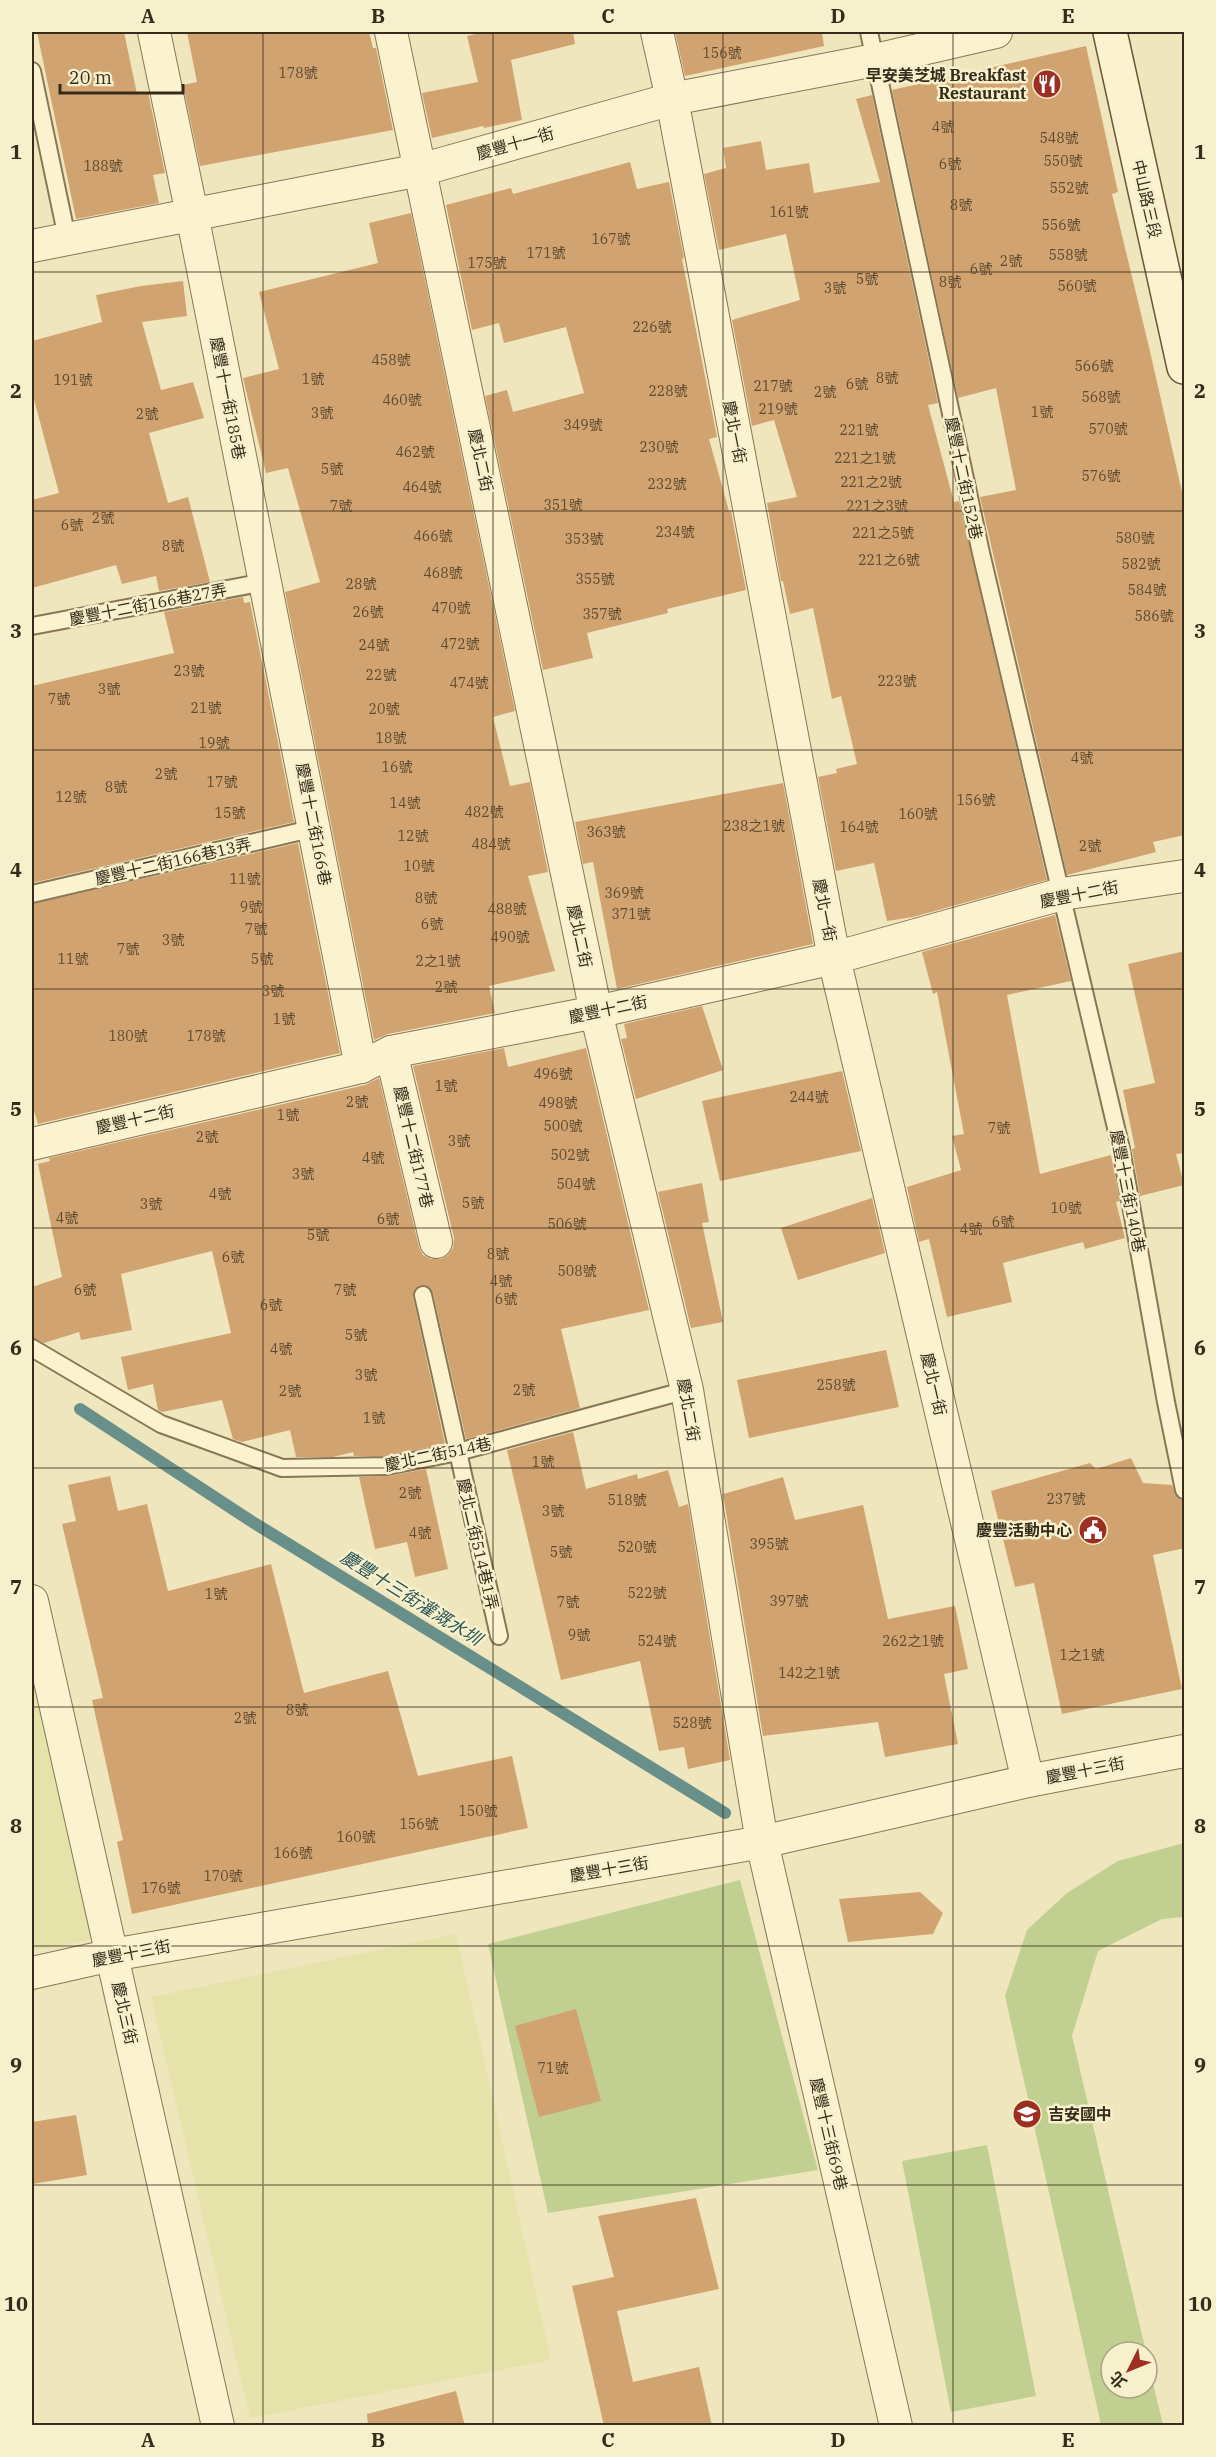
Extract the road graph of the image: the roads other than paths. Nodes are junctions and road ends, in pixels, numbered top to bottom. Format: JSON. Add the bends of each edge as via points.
{"nodes":[{"id":1,"x":154,"y":32,"type":"edge"},
{"id":2,"x":391,"y":32,"type":"edge"},
{"id":3,"x":657,"y":32,"type":"edge"},
{"id":4,"x":996,"y":32,"type":"edge"},
{"id":5,"x":1110,"y":32,"type":"edge"},
{"id":6,"x":872,"y":46,"type":"edge"},
{"id":7,"x":32,"y":71,"type":"edge"},
{"id":8,"x":672,"y":99,"type":"junction"},
{"id":9,"x":420,"y":170,"type":"junction"},
{"id":10,"x":192,"y":214,"type":"junction"},
{"id":11,"x":67,"y":238,"type":"junction"},
{"id":12,"x":32,"y":246,"type":"edge"},
{"id":13,"x":1185,"y":366,"type":"edge"},
{"id":14,"x":265,"y":582,"type":"junction"},
{"id":15,"x":32,"y":626,"type":"edge"},
{"id":16,"x":315,"y":828,"type":"junction"},
{"id":17,"x":1185,"y":876,"type":"edge"},
{"id":18,"x":32,"y":894,"type":"edge"},
{"id":19,"x":1062,"y":894,"type":"junction"},
{"id":20,"x":834,"y":958,"type":"junction"},
{"id":21,"x":596,"y":1012,"type":"junction"},
{"id":22,"x":391,"y":1052,"type":"junction"},
{"id":23,"x":361,"y":1067,"type":"junction"},
{"id":24,"x":32,"y":1144,"type":"edge"},
{"id":25,"x":436,"y":1242,"type":"dead end"},
{"id":26,"x":423,"y":1294,"type":"dead end"},
{"id":27,"x":32,"y":1348,"type":"edge"},
{"id":28,"x":687,"y":1390,"type":"junction"},
{"id":29,"x":458,"y":1452,"type":"junction"},
{"id":30,"x":1185,"y":1490,"type":"edge"},
{"id":31,"x":32,"y":1601,"type":"edge"},
{"id":32,"x":499,"y":1636,"type":"dead end"},
{"id":33,"x":1185,"y":1751,"type":"edge"},
{"id":34,"x":1028,"y":1781,"type":"junction"},
{"id":35,"x":762,"y":1842,"type":"junction"},
{"id":36,"x":112,"y":1955,"type":"junction"},
{"id":37,"x":32,"y":1973,"type":"edge"},
{"id":38,"x":218,"y":2426,"type":"edge"},
{"id":39,"x":896,"y":2426,"type":"edge"}],
"edges":[{"from":1,"to":10,"type":"street","name":"慶豐十一街185巷"},
{"from":2,"to":9,"type":"street","name":"慶北二街"},
{"from":3,"to":8,"type":"street","name":"慶北一街"},
{"from":4,"to":6,"type":"street","name":"慶豐十一街"},
{"from":5,"to":13,"type":"street","name":"中山路三段"},
{"from":6,"to":8,"type":"street","name":"慶豐十一街"},
{"from":6,"to":19,"type":"lane","name":"慶豐十二街152巷","via":[[981,553]]},
{"from":7,"to":11,"type":"lane"},
{"from":8,"to":9,"type":"street","name":"慶豐十一街"},
{"from":8,"to":20,"type":"street","name":"慶北一街"},
{"from":9,"to":10,"type":"street","name":"慶豐十一街"},
{"from":9,"to":21,"type":"street","name":"慶北二街"},
{"from":10,"to":11,"type":"street","name":"慶豐十一街"},
{"from":10,"to":14,"type":"street","name":"慶豐十一街185巷"},
{"from":11,"to":12,"type":"street","name":"慶豐十一街"},
{"from":14,"to":15,"type":"lane","name":"慶豐十二街166巷27弄"},
{"from":14,"to":16,"type":"street","name":"慶豐十二街166巷"},
{"from":16,"to":18,"type":"lane","name":"慶豐十二街166巷13弄"},
{"from":16,"to":23,"type":"street","name":"慶豐十二街166巷"},
{"from":17,"to":19,"type":"street","name":"慶豐十二街"},
{"from":19,"to":20,"type":"street","name":"慶豐十二街"},
{"from":19,"to":30,"type":"lane","name":"慶豐十三街140巷","via":[[1121,1149]]},
{"from":20,"to":21,"type":"street","name":"慶豐十二街"},
{"from":20,"to":34,"type":"street","name":"慶北一街"},
{"from":21,"to":22,"type":"street","name":"慶豐十二街"},
{"from":21,"to":28,"type":"street","name":"慶北二街"},
{"from":22,"to":23,"type":"street","name":"慶豐十二街"},
{"from":22,"to":25,"type":"street","name":"慶豐十二街177巷"},
{"from":23,"to":24,"type":"street","name":"慶豐十二街"},
{"from":26,"to":29,"type":"lane","name":"慶北二街514巷1弄"},
{"from":27,"to":29,"type":"lane","name":"慶北二街514巷","via":[[161,1424],[282,1468],[387,1466]]},
{"from":28,"to":29,"type":"lane","name":"慶北二街514巷"},
{"from":28,"to":35,"type":"street","name":"慶北二街"},
{"from":29,"to":32,"type":"lane","name":"慶北二街514巷1弄"},
{"from":31,"to":36,"type":"street","name":"慶北三街"},
{"from":33,"to":34,"type":"street","name":"慶豐十三街"},
{"from":34,"to":35,"type":"street","name":"慶豐十三街"},
{"from":35,"to":36,"type":"street","name":"慶豐十三街"},
{"from":35,"to":39,"type":"street","name":"慶豐十三街69巷"},
{"from":36,"to":37,"type":"street","name":"慶豐十三街"},
{"from":36,"to":38,"type":"street","name":"慶北三街"}]}
